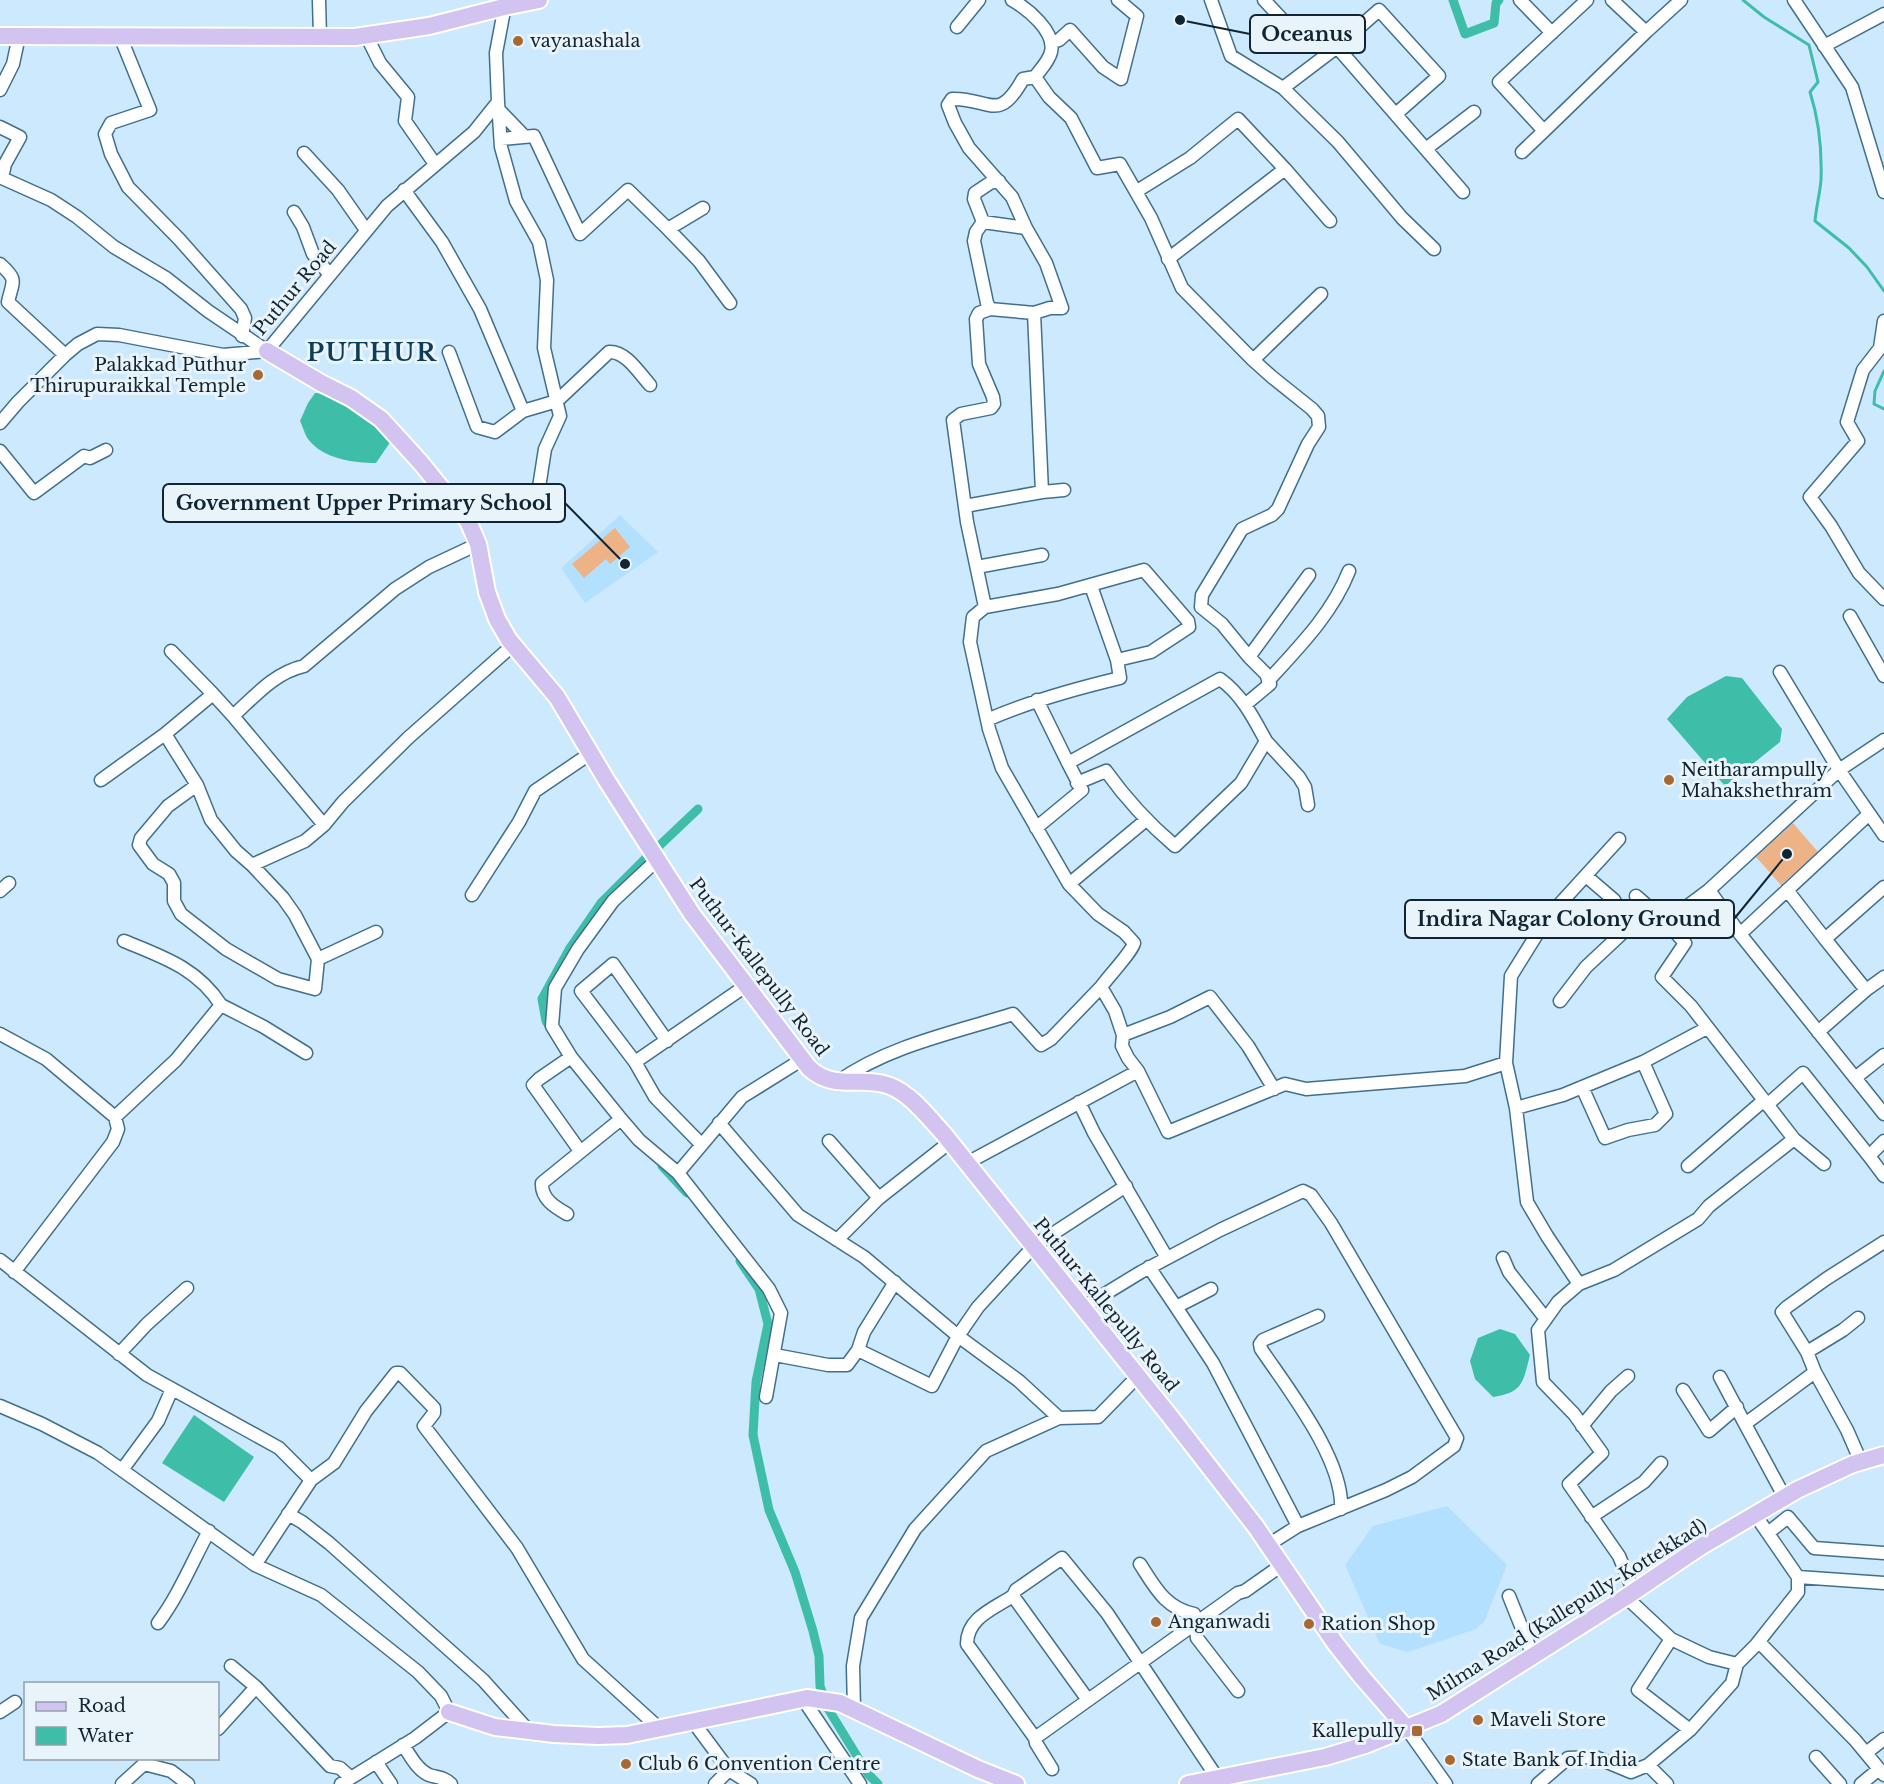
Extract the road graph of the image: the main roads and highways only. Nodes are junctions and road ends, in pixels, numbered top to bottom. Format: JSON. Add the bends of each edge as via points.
{"nodes":[{"id":1,"x":539,"y":0,"type":"edge"},
{"id":2,"x":504,"y":2,"type":"edge"},
{"id":3,"x":0,"y":36,"type":"edge"},
{"id":4,"x":267,"y":351,"type":"road end"},
{"id":5,"x":1884,"y":1455,"type":"edge"},
{"id":6,"x":449,"y":1712,"type":"road end"},
{"id":7,"x":1407,"y":1729,"type":"junction"},
{"id":8,"x":1213,"y":1781,"type":"edge"},
{"id":9,"x":1016,"y":1784,"type":"edge"},
{"id":10,"x":1188,"y":1784,"type":"edge"}],
"edges":[{"from":1,"to":2,"type":"main road"},
{"from":2,"to":3,"type":"main road","via":[[429,26],[366,35]]},
{"from":4,"to":7,"type":"main road","name":"Puthur-Kallepully Road","via":[[381,419],[422,463],[468,521],[478,544],[487,592],[513,645],[557,697],[692,914],[803,1059],[819,1077],[890,1086],[906,1095],[950,1142],[1138,1376],[1268,1545],[1335,1643]]},
{"from":5,"to":7,"type":"main road","name":"Milma Road (Kallepully-Kottekkad)","via":[[1785,1498],[1700,1547],[1441,1714]]},
{"from":6,"to":9,"type":"main road","via":[[495,1727],[598,1737],[694,1723],[805,1698],[847,1707]]},
{"from":7,"to":8,"type":"main road","name":"Milma Road (Kallepully-Kottekkad)","via":[[1325,1756]]},
{"from":8,"to":10,"type":"main road","name":"Milma Road (Kallepully-Kottekkad)"}]}
